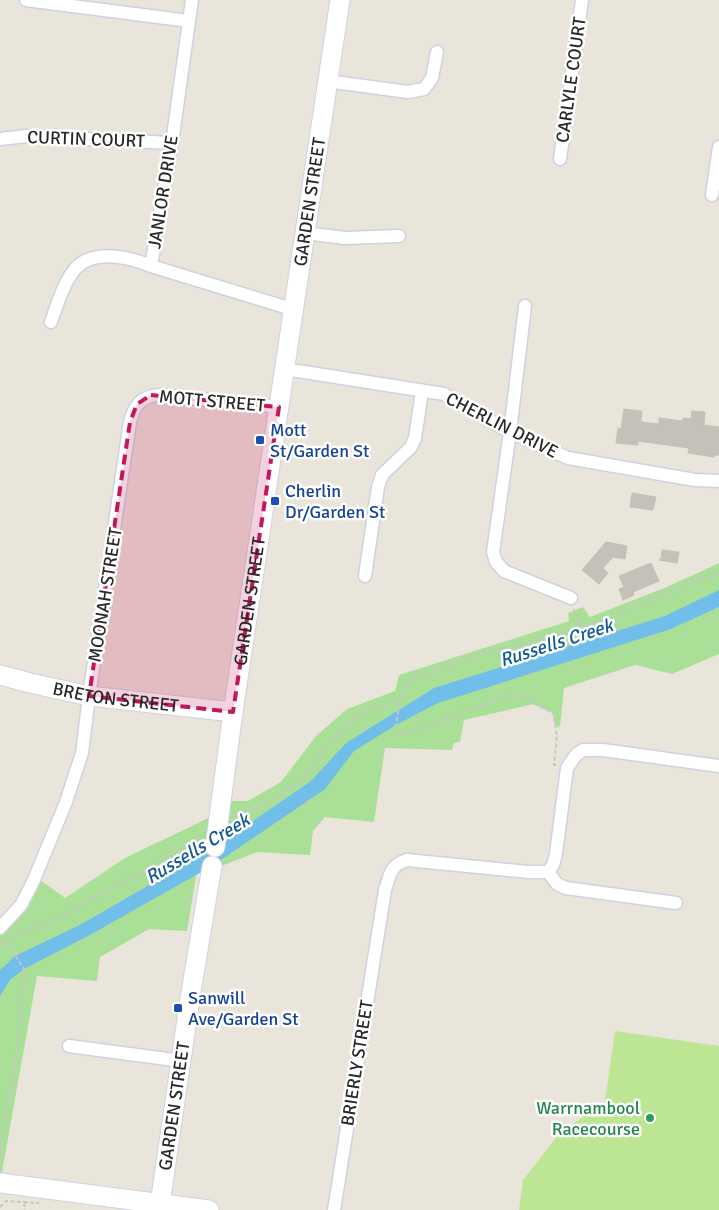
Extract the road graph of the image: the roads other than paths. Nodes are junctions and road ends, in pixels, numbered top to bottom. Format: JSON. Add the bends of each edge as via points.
{"nodes":[{"id":1,"x":26,"y":0,"type":"edge"},
{"id":2,"x":192,"y":0,"type":"edge"},
{"id":3,"x":340,"y":0,"type":"edge"},
{"id":4,"x":582,"y":0,"type":"edge"},
{"id":5,"x":189,"y":21,"type":"junction"},
{"id":6,"x":438,"y":52,"type":"dead end"},
{"id":7,"x":327,"y":81,"type":"junction"},
{"id":8,"x":0,"y":139,"type":"edge"},
{"id":9,"x":172,"y":143,"type":"junction"},
{"id":10,"x":719,"y":147,"type":"edge"},
{"id":11,"x":560,"y":159,"type":"dead end"},
{"id":12,"x":712,"y":195,"type":"dead end"},
{"id":13,"x":305,"y":233,"type":"junction"},
{"id":14,"x":400,"y":236,"type":"dead end"},
{"id":15,"x":151,"y":266,"type":"junction"},
{"id":16,"x":525,"y":306,"type":"dead end"},
{"id":17,"x":295,"y":310,"type":"junction"},
{"id":18,"x":50,"y":322,"type":"dead end"},
{"id":19,"x":285,"y":369,"type":"junction"},
{"id":20,"x":422,"y":392,"type":"junction"},
{"id":21,"x":279,"y":407,"type":"junction"},
{"id":22,"x":130,"y":422,"type":"joint"},
{"id":23,"x":510,"y":432,"type":"junction"},
{"id":24,"x":719,"y":481,"type":"edge"},
{"id":25,"x":365,"y":576,"type":"dead end"},
{"id":26,"x":571,"y":598,"type":"road end"},
{"id":27,"x":0,"y":675,"type":"edge"},
{"id":28,"x":89,"y":696,"type":"junction"},
{"id":29,"x":233,"y":712,"type":"junction"},
{"id":30,"x":719,"y":766,"type":"edge"},
{"id":31,"x":548,"y":872,"type":"junction"},
{"id":32,"x":676,"y":904,"type":"dead end"},
{"id":33,"x":0,"y":928,"type":"edge"},
{"id":34,"x":69,"y":1046,"type":"dead end"},
{"id":35,"x":182,"y":1061,"type":"junction"},
{"id":36,"x":0,"y":1183,"type":"edge"},
{"id":37,"x":160,"y":1204,"type":"junction"},
{"id":38,"x":209,"y":1210,"type":"edge"},
{"id":39,"x":334,"y":1210,"type":"edge"}],
"edges":[{"from":1,"to":5,"type":"street"},
{"from":2,"to":5,"type":"street","name":"JANLOR DRIVE"},
{"from":3,"to":7,"type":"street","name":"GARDEN STREET"},
{"from":4,"to":11,"type":"street","name":"CARLYLE COURT"},
{"from":5,"to":9,"type":"street","name":"JANLOR DRIVE"},
{"from":6,"to":7,"type":"street","via":[[432,78],[424,90],[408,92]]},
{"from":7,"to":13,"type":"street","name":"GARDEN STREET"},
{"from":8,"to":9,"type":"street","name":"CURTIN COURT","via":[[26,136]]},
{"from":9,"to":15,"type":"street","name":"JANLOR DRIVE"},
{"from":10,"to":12,"type":"street"},
{"from":13,"to":14,"type":"street","via":[[345,238]]},
{"from":13,"to":17,"type":"street","name":"GARDEN STREET"},
{"from":15,"to":17,"type":"street","name":"JANLOR DRIVE"},
{"from":15,"to":18,"type":"street","via":[[131,258],[92,258],[76,268],[67,281]]},
{"from":16,"to":23,"type":"street"},
{"from":17,"to":19,"type":"street","name":"GARDEN STREET"},
{"from":19,"to":20,"type":"street","name":"CHERLIN DRIVE"},
{"from":19,"to":21,"type":"street","name":"GARDEN STREET"},
{"from":20,"to":23,"type":"street","name":"CHERLIN DRIVE","via":[[444,394]]},
{"from":20,"to":25,"type":"street","via":[[411,447],[382,475],[378,487]]},
{"from":21,"to":22,"type":"street","name":"MOTT STREET","via":[[151,395],[137,404]]},
{"from":21,"to":29,"type":"street","name":"GARDEN STREET"},
{"from":22,"to":28,"type":"street","name":"MOONAH STREET"},
{"from":23,"to":24,"type":"street","name":"CHERLIN DRIVE","via":[[568,458],[695,480]]},
{"from":23,"to":26,"type":"street","via":[[492,552],[504,572]]},
{"from":27,"to":28,"type":"street","name":"BRETON STREET"},
{"from":28,"to":29,"type":"street","name":"BRETON STREET"},
{"from":28,"to":33,"type":"street","name":"MOONAH STREET","via":[[82,753],[66,802],[33,882],[21,904]]},
{"from":29,"to":35,"type":"street","name":"GARDEN STREET"},
{"from":30,"to":31,"type":"street","via":[[583,750],[568,768],[556,854]]},
{"from":31,"to":32,"type":"street","via":[[557,884],[566,888]]},
{"from":31,"to":39,"type":"street","name":"BRIERLY STREET","via":[[407,860],[392,869],[385,890]]},
{"from":34,"to":35,"type":"street"},
{"from":35,"to":37,"type":"street","name":"GARDEN STREET"},
{"from":36,"to":37,"type":"street"},
{"from":37,"to":38,"type":"street"}]}
